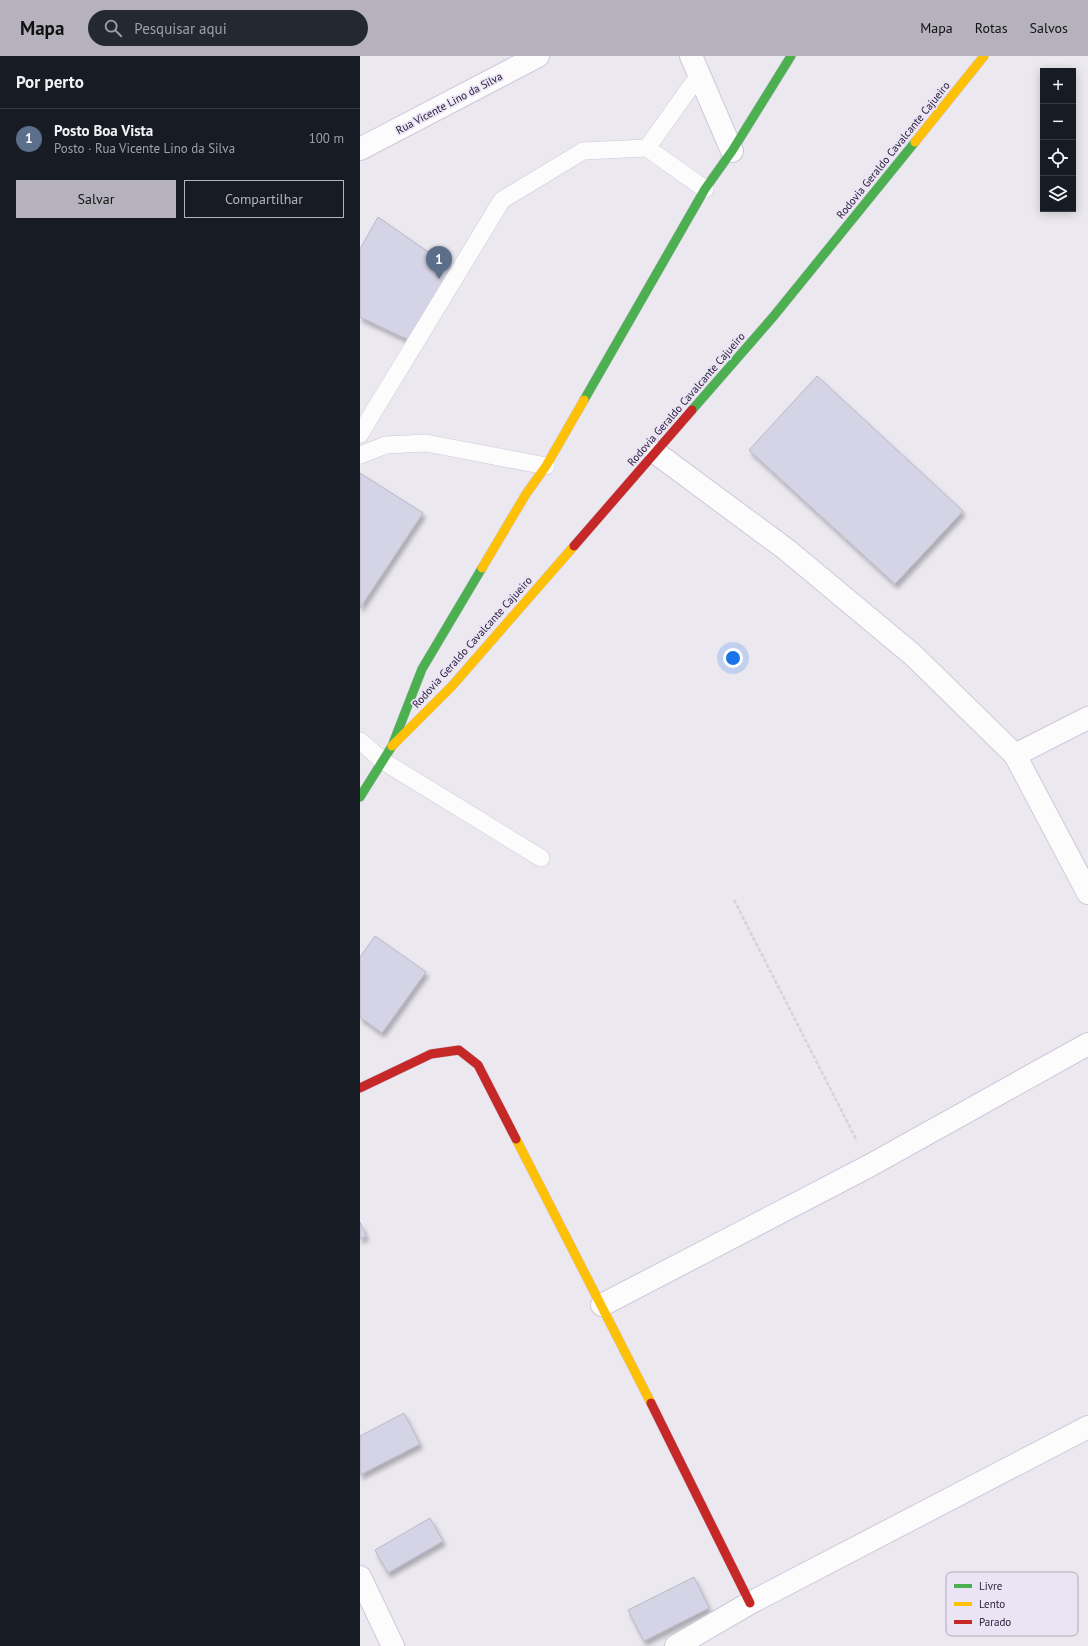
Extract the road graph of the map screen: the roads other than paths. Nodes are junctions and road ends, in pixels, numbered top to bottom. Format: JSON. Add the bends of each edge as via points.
{"nodes":[{"id":1,"x":538,"y":56,"type":"edge"},
{"id":2,"x":790,"y":56,"type":"edge"},
{"id":3,"x":984,"y":56,"type":"edge"},
{"id":4,"x":695,"y":65,"type":"edge"},
{"id":5,"x":647,"y":148,"type":"junction"},
{"id":6,"x":360,"y":149,"type":"edge"},
{"id":7,"x":732,"y":151,"type":"junction"},
{"id":8,"x":705,"y":189,"type":"junction"},
{"id":9,"x":360,"y":434,"type":"edge"},
{"id":10,"x":656,"y":453,"type":"junction"},
{"id":11,"x":360,"y":456,"type":"edge"},
{"id":12,"x":546,"y":466,"type":"junction"},
{"id":13,"x":1088,"y":718,"type":"edge"},
{"id":14,"x":360,"y":741,"type":"edge"},
{"id":15,"x":392,"y":746,"type":"junction"},
{"id":16,"x":1015,"y":755,"type":"junction"},
{"id":17,"x":383,"y":761,"type":"junction"},
{"id":18,"x":360,"y":797,"type":"edge"},
{"id":19,"x":541,"y":858,"type":"dead end"},
{"id":20,"x":1088,"y":893,"type":"edge"},
{"id":21,"x":1088,"y":1044,"type":"edge"},
{"id":22,"x":360,"y":1088,"type":"edge"},
{"id":23,"x":602,"y":1305,"type":"junction"},
{"id":24,"x":1088,"y":1427,"type":"edge"},
{"id":25,"x":360,"y":1577,"type":"edge"},
{"id":26,"x":750,"y":1603,"type":"junction"},
{"id":27,"x":393,"y":1646,"type":"edge"},
{"id":28,"x":676,"y":1646,"type":"edge"}],
"edges":[{"from":1,"to":6,"type":"street","name":"Rua Vicente Lino da Silva"},
{"from":2,"to":7,"type":"main road","name":"Rodovia Geraldo Cavalcante Cajueiro"},
{"from":3,"to":10,"type":"main road","name":"Rodovia Geraldo Cavalcante Cajueiro","via":[[774,317]]},
{"from":4,"to":5,"type":"lane"},
{"from":4,"to":7,"type":"street"},
{"from":5,"to":8,"type":"lane"},
{"from":5,"to":9,"type":"lane","via":[[583,152],[502,200]]},
{"from":7,"to":8,"type":"main road","name":"Rodovia Geraldo Cavalcante Cajueiro"},
{"from":8,"to":12,"type":"main road","name":"Rodovia Geraldo Cavalcante Cajueiro"},
{"from":10,"to":15,"type":"main road","name":"Rodovia Geraldo Cavalcante Cajueiro","via":[[452,686]]},
{"from":10,"to":16,"type":"street","via":[[787,550],[913,655]]},
{"from":11,"to":12,"type":"lane","via":[[386,445],[426,443]]},
{"from":12,"to":15,"type":"main road","name":"Rodovia Geraldo Cavalcante Cajueiro","via":[[526,494],[422,669]]},
{"from":13,"to":16,"type":"street"},
{"from":14,"to":17,"type":"lane"},
{"from":15,"to":17,"type":"main road","name":"Rodovia Geraldo Cavalcante Cajueiro"},
{"from":16,"to":20,"type":"street"},
{"from":17,"to":18,"type":"main road","name":"Rodovia Geraldo Cavalcante Cajueiro"},
{"from":17,"to":19,"type":"lane"},
{"from":21,"to":23,"type":"street","via":[[869,1166]]},
{"from":22,"to":23,"type":"main road","via":[[431,1054],[459,1050],[478,1065]]},
{"from":23,"to":26,"type":"main road"},
{"from":24,"to":26,"type":"street"},
{"from":25,"to":27,"type":"street"},
{"from":26,"to":28,"type":"street"}]}
